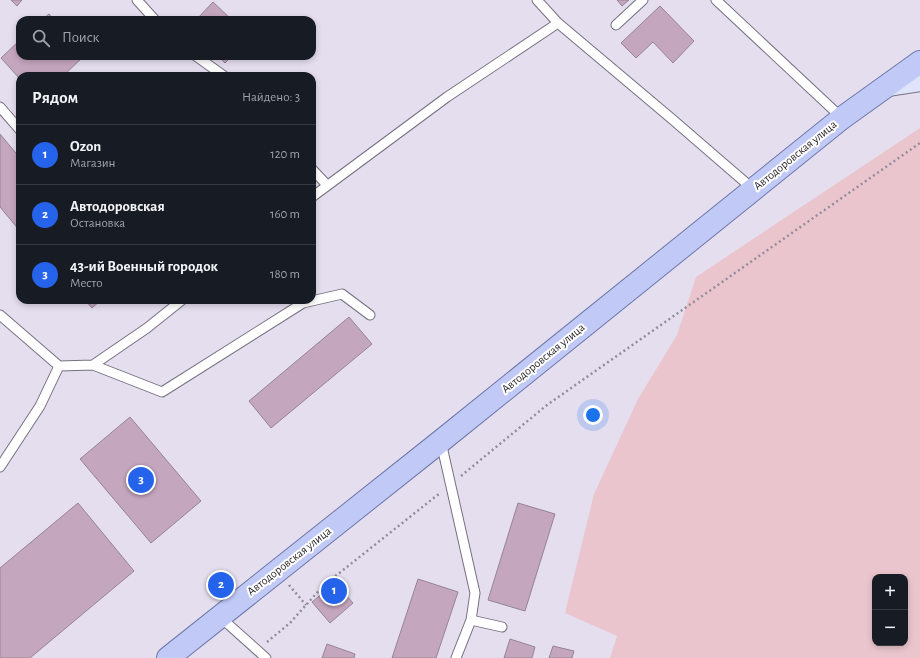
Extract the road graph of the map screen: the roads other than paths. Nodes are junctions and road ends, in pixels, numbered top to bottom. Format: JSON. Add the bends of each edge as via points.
{"nodes":[{"id":1,"x":138,"y":0,"type":"edge"},
{"id":2,"x":537,"y":0,"type":"edge"},
{"id":3,"x":643,"y":0,"type":"edge"},
{"id":4,"x":716,"y":0,"type":"edge"},
{"id":5,"x":152,"y":16,"type":"edge"},
{"id":6,"x":558,"y":23,"type":"junction"},
{"id":7,"x":616,"y":25,"type":"dead end"},
{"id":8,"x":202,"y":60,"type":"edge"},
{"id":9,"x":920,"y":62,"type":"edge"},
{"id":10,"x":218,"y":72,"type":"edge"},
{"id":11,"x":920,"y":80,"type":"edge"},
{"id":12,"x":889,"y":85,"type":"junction"},
{"id":13,"x":0,"y":107,"type":"edge"},
{"id":14,"x":842,"y":118,"type":"junction"},
{"id":15,"x":16,"y":125,"type":"edge"},
{"id":16,"x":316,"y":173,"type":"edge"},
{"id":17,"x":327,"y":185,"type":"junction"},
{"id":18,"x":753,"y":189,"type":"junction"},
{"id":19,"x":316,"y":194,"type":"edge"},
{"id":20,"x":316,"y":301,"type":"edge"},
{"id":21,"x":177,"y":304,"type":"edge"},
{"id":22,"x":303,"y":304,"type":"edge"},
{"id":23,"x":0,"y":315,"type":"edge"},
{"id":24,"x":370,"y":316,"type":"dead end"},
{"id":25,"x":93,"y":365,"type":"junction"},
{"id":26,"x":59,"y":366,"type":"junction"},
{"id":27,"x":441,"y":441,"type":"junction"},
{"id":28,"x":0,"y":467,"type":"edge"},
{"id":29,"x":219,"y":616,"type":"junction"},
{"id":30,"x":471,"y":620,"type":"junction"},
{"id":31,"x":502,"y":627,"type":"dead end"},
{"id":32,"x":168,"y":658,"type":"edge"},
{"id":33,"x":266,"y":658,"type":"edge"},
{"id":34,"x":456,"y":658,"type":"edge"}],
"edges":[{"from":1,"to":5,"type":"lane"},
{"from":2,"to":6,"type":"lane"},
{"from":3,"to":7,"type":"lane"},
{"from":4,"to":14,"type":"lane"},
{"from":6,"to":17,"type":"lane","via":[[447,97]]},
{"from":6,"to":18,"type":"lane"},
{"from":8,"to":10,"type":"lane"},
{"from":9,"to":12,"type":"main road","name":"Автодоровская улица"},
{"from":11,"to":12,"type":"main road"},
{"from":12,"to":14,"type":"main road","name":"Автодоровская улица"},
{"from":13,"to":15,"type":"lane"},
{"from":14,"to":18,"type":"main road","name":"Автодоровская улица"},
{"from":16,"to":17,"type":"lane"},
{"from":17,"to":19,"type":"lane"},
{"from":18,"to":27,"type":"main road","name":"Автодоровская улица"},
{"from":20,"to":24,"type":"lane","via":[[342,294]]},
{"from":21,"to":25,"type":"lane"},
{"from":22,"to":25,"type":"lane","via":[[162,392]]},
{"from":23,"to":26,"type":"lane"},
{"from":25,"to":26,"type":"lane"},
{"from":26,"to":28,"type":"lane","via":[[40,406]]},
{"from":27,"to":29,"type":"main road","name":"Автодоровская улица"},
{"from":27,"to":30,"type":"lane","via":[[475,593]]},
{"from":29,"to":32,"type":"main road","name":"Автодоровская улица"},
{"from":29,"to":33,"type":"lane"},
{"from":30,"to":31,"type":"lane"},
{"from":30,"to":34,"type":"lane"}]}
